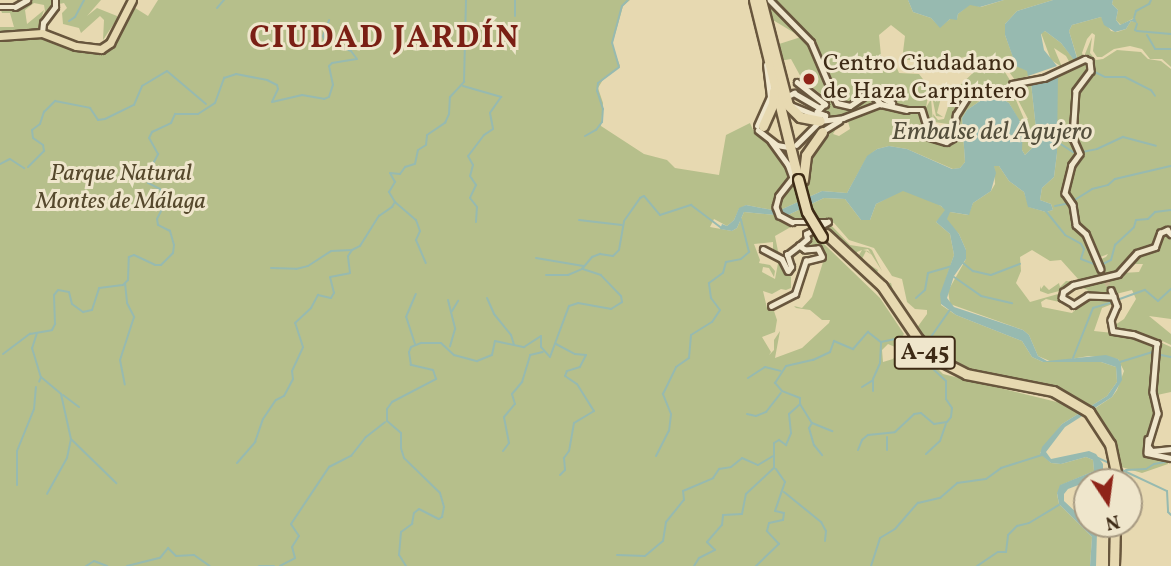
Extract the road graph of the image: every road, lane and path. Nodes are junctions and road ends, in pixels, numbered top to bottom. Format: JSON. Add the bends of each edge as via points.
{"nodes":[{"id":1,"x":27,"y":0,"type":"edge"},
{"id":2,"x":55,"y":0,"type":"edge"},
{"id":3,"x":132,"y":0,"type":"edge"},
{"id":4,"x":749,"y":0,"type":"edge"},
{"id":5,"x":758,"y":0,"type":"edge"},
{"id":6,"x":770,"y":0,"type":"edge"},
{"id":7,"x":0,"y":7,"type":"edge"},
{"id":8,"x":42,"y":33,"type":"junction"},
{"id":9,"x":0,"y":34,"type":"edge"},
{"id":10,"x":774,"y":76,"type":"junction"},
{"id":11,"x":797,"y":82,"type":"dead end"},
{"id":12,"x":1014,"y":83,"type":"dead end"},
{"id":13,"x":1004,"y":89,"type":"dead end"},
{"id":14,"x":881,"y":100,"type":"junction"},
{"id":15,"x":787,"y":102,"type":"junction"},
{"id":16,"x":822,"y":106,"type":"junction"},
{"id":17,"x":845,"y":118,"type":"junction"},
{"id":18,"x":762,"y":125,"type":"junction"},
{"id":19,"x":822,"y":125,"type":"junction"},
{"id":20,"x":788,"y":135,"type":"junction"},
{"id":21,"x":769,"y":139,"type":"junction"},
{"id":22,"x":796,"y":145,"type":"dead end"},
{"id":23,"x":784,"y":156,"type":"junction"},
{"id":24,"x":802,"y":179,"type":"junction"},
{"id":25,"x":1171,"y":234,"type":"edge"},
{"id":26,"x":824,"y":235,"type":"junction"},
{"id":27,"x":799,"y":246,"type":"junction"},
{"id":28,"x":763,"y":249,"type":"dead end"},
{"id":29,"x":1101,"y":269,"type":"tunnel mouth"},
{"id":30,"x":1111,"y":290,"type":"tunnel mouth"},
{"id":31,"x":1114,"y":297,"type":"junction"},
{"id":32,"x":771,"y":306,"type":"dead end"},
{"id":33,"x":1071,"y":401,"type":"junction"},
{"id":34,"x":1150,"y":439,"type":"junction"},
{"id":35,"x":1171,"y":449,"type":"edge"},
{"id":36,"x":1171,"y":458,"type":"edge"},
{"id":37,"x":1113,"y":468,"type":"edge"},
{"id":38,"x":1113,"y":538,"type":"edge"},
{"id":39,"x":1112,"y":566,"type":"edge"}],
"edges":[{"from":1,"to":7,"type":"street","via":[[15,7]]},
{"from":2,"to":8,"type":"street"},
{"from":3,"to":8,"type":"main road","via":[[104,48],[76,46]]},
{"from":4,"to":18,"type":"street","via":[[769,81],[770,97]]},
{"from":5,"to":10,"type":"highway","number":"A-45"},
{"from":5,"to":15,"type":"highway"},
{"from":5,"to":24,"type":"highway","number":"A-45"},
{"from":6,"to":14,"type":"street","via":[[811,41],[837,103],[850,106],[871,93]]},
{"from":8,"to":9,"type":"main road"},
{"from":10,"to":18,"type":"highway","via":[[774,97]]},
{"from":10,"to":20,"type":"highway","number":"A-45"},
{"from":11,"to":16,"type":"street"},
{"from":12,"to":29,"type":"street","via":[[1044,78],[1084,59],[1090,61],[1091,71],[1076,91],[1073,134],[1080,153],[1065,193],[1073,205],[1076,225],[1086,234]]},
{"from":13,"to":14,"type":"street","via":[[968,96],[956,115],[953,138],[946,142],[930,137],[922,110]]},
{"from":14,"to":17,"type":"street"},
{"from":15,"to":16,"type":"street","via":[[794,93]]},
{"from":15,"to":19,"type":"highway","via":[[800,117]]},
{"from":16,"to":19,"type":"street","via":[[817,112],[825,115]]},
{"from":17,"to":19,"type":"street"},
{"from":17,"to":19,"type":"street"},
{"from":18,"to":20,"type":"highway","via":[[778,119]]},
{"from":18,"to":21,"type":"street"},
{"from":19,"to":22,"type":"street"},
{"from":19,"to":24,"type":"highway","via":[[806,155]]},
{"from":20,"to":24,"type":"highway","number":"A-45"},
{"from":21,"to":23,"type":"street"},
{"from":21,"to":23,"type":"street","via":[[785,147]]},
{"from":23,"to":27,"type":"street","via":[[793,178],[776,204],[779,215],[788,222],[828,222],[806,234]]},
{"from":24,"to":26,"type":"highway","number":"A-45","bridge":true,"via":[[807,212]]},
{"from":25,"to":31,"type":"street","via":[[1167,230],[1160,233],[1155,247],[1137,253],[1118,274],[1073,285],[1062,298],[1074,305],[1088,296]]},
{"from":26,"to":33,"type":"highway","number":"A-45","via":[[882,286],[929,352],[957,370],[1041,388]]},
{"from":26,"to":33,"type":"highway","number":"A-45","via":[[880,291],[921,349],[944,369],[977,381]]},
{"from":27,"to":28,"type":"street","via":[[787,255],[788,271],[782,259]]},
{"from":27,"to":32,"type":"street","via":[[818,249],[822,257],[806,261],[795,294]]},
{"from":30,"to":31,"type":"street"},
{"from":31,"to":34,"type":"street","via":[[1113,331],[1153,340],[1158,347],[1153,389],[1158,412]]},
{"from":33,"to":37,"type":"highway","number":"A-45","via":[[1097,425],[1108,444]]},
{"from":34,"to":35,"type":"street","via":[[1152,452]]},
{"from":34,"to":36,"type":"street","via":[[1145,444],[1147,453]]},
{"from":38,"to":39,"type":"highway"}]}
